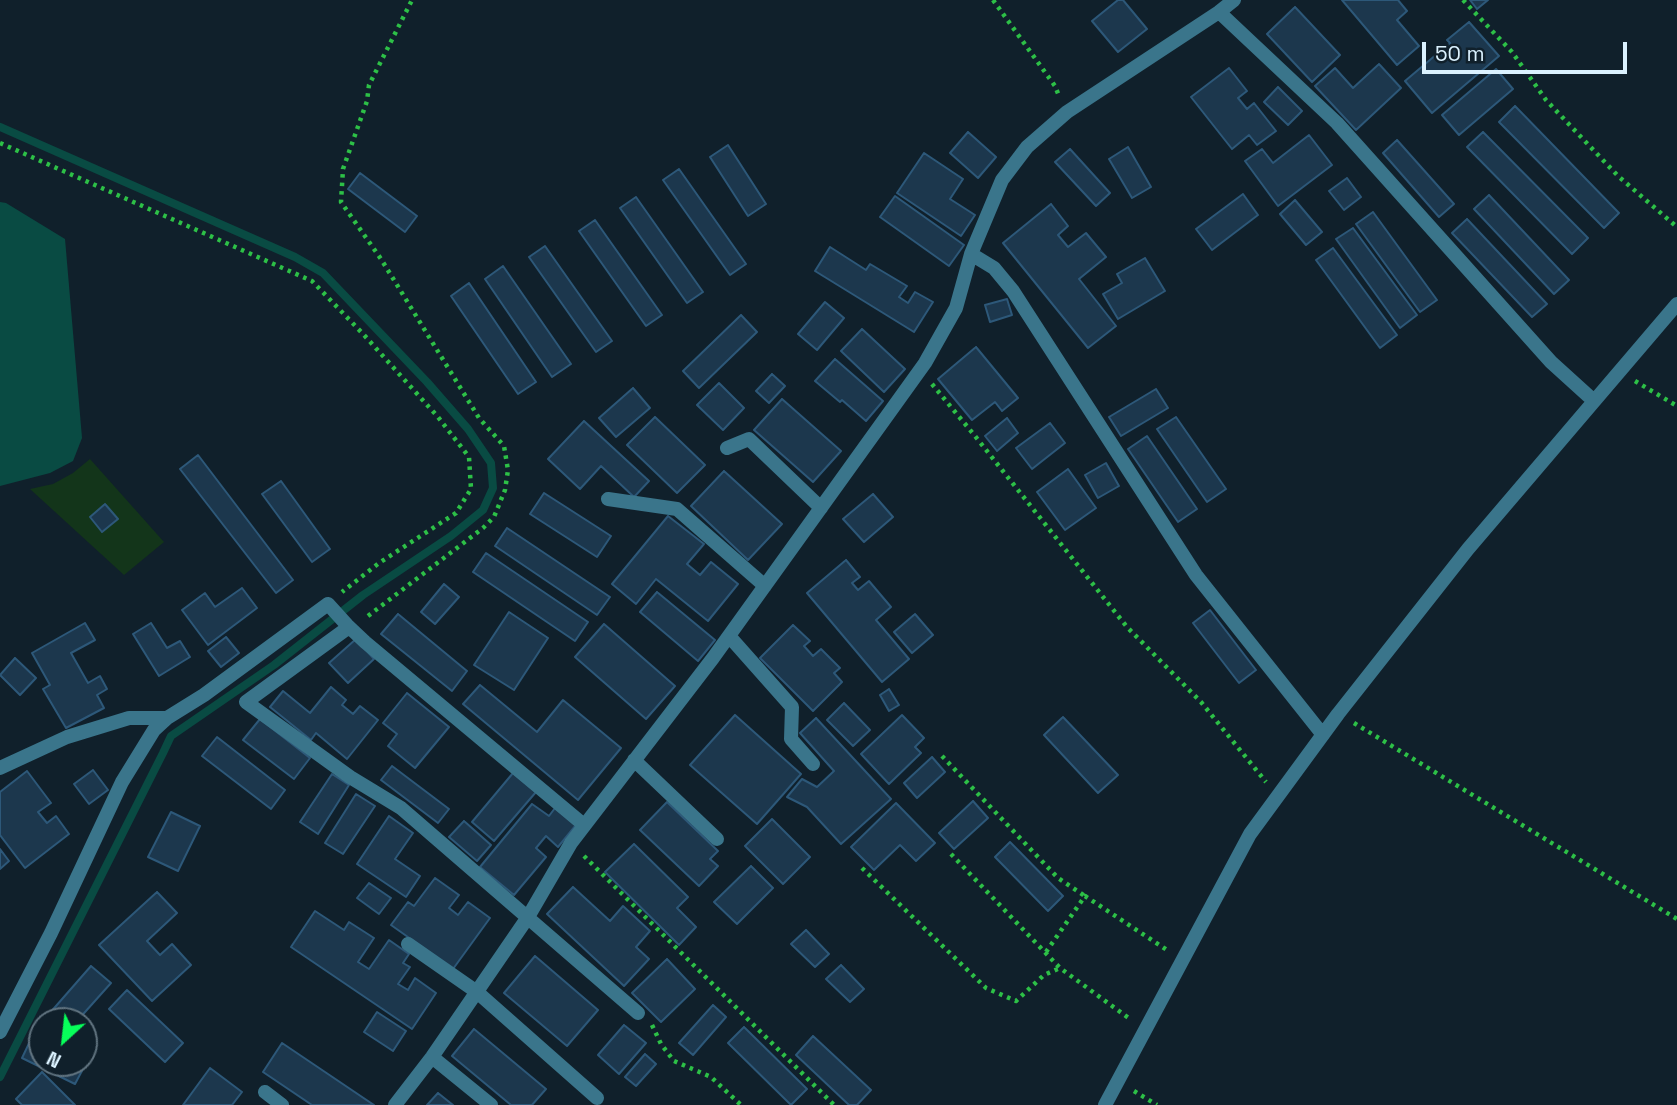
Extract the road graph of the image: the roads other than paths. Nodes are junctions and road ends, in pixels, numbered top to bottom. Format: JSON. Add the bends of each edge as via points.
{"nodes":[{"id":1,"x":1234,"y":0,"type":"edge"},
{"id":2,"x":1219,"y":12,"type":"junction"},
{"id":3,"x":971,"y":254,"type":"junction"},
{"id":4,"x":1677,"y":304,"type":"edge"},
{"id":5,"x":1594,"y":401,"type":"junction"},
{"id":6,"x":727,"y":448,"type":"dead end"},
{"id":7,"x":608,"y":499,"type":"dead end"},
{"id":8,"x":821,"y":508,"type":"junction"},
{"id":9,"x":765,"y":586,"type":"junction"},
{"id":10,"x":349,"y":627,"type":"junction"},
{"id":11,"x":729,"y":636,"type":"junction"},
{"id":12,"x":167,"y":718,"type":"junction"},
{"id":13,"x":1323,"y":735,"type":"junction"},
{"id":14,"x":634,"y":760,"type":"junction"},
{"id":15,"x":813,"y":764,"type":"dead end"},
{"id":16,"x":0,"y":768,"type":"edge"},
{"id":17,"x":584,"y":825,"type":"junction"},
{"id":18,"x":717,"y":839,"type":"dead end"},
{"id":19,"x":528,"y":918,"type":"junction"},
{"id":20,"x":408,"y":944,"type":"dead end"},
{"id":21,"x":477,"y":992,"type":"junction"},
{"id":22,"x":638,"y":1013,"type":"road end"},
{"id":23,"x":0,"y":1032,"type":"edge"},
{"id":24,"x":432,"y":1057,"type":"junction"},
{"id":25,"x":265,"y":1092,"type":"dead end"},
{"id":26,"x":597,"y":1098,"type":"dead end"},
{"id":27,"x":282,"y":1105,"type":"edge"},
{"id":28,"x":395,"y":1105,"type":"edge"},
{"id":29,"x":491,"y":1105,"type":"edge"},
{"id":30,"x":1105,"y":1105,"type":"edge"}],
"edges":[{"from":1,"to":2,"type":"street"},
{"from":2,"to":3,"type":"street","via":[[1067,112],[1027,147],[1002,180]]},
{"from":2,"to":5,"type":"street","via":[[1337,123],[1542,352]]},
{"from":3,"to":8,"type":"street","via":[[956,309],[920,370]]},
{"from":3,"to":13,"type":"street","via":[[994,268],[1013,291],[1196,575]]},
{"from":4,"to":5,"type":"street"},
{"from":5,"to":13,"type":"street","via":[[1468,550]]},
{"from":6,"to":8,"type":"street","via":[[749,439]]},
{"from":7,"to":9,"type":"street","via":[[677,509]]},
{"from":8,"to":9,"type":"street"},
{"from":9,"to":11,"type":"street"},
{"from":10,"to":12,"type":"street","via":[[332,607]]},
{"from":10,"to":17,"type":"street"},
{"from":10,"to":19,"type":"street","via":[[246,702],[401,808]]},
{"from":11,"to":14,"type":"street"},
{"from":11,"to":15,"type":"street","via":[[792,707],[791,739]]},
{"from":12,"to":16,"type":"street","via":[[129,718],[67,737]]},
{"from":12,"to":23,"type":"street","via":[[154,730],[122,782]]},
{"from":13,"to":30,"type":"street","via":[[1251,834]]},
{"from":14,"to":17,"type":"street"},
{"from":14,"to":18,"type":"street"},
{"from":17,"to":19,"type":"street"},
{"from":19,"to":21,"type":"street"},
{"from":19,"to":22,"type":"street"},
{"from":20,"to":21,"type":"street"},
{"from":21,"to":24,"type":"street"},
{"from":21,"to":26,"type":"street"},
{"from":24,"to":28,"type":"street"},
{"from":24,"to":29,"type":"street"},
{"from":25,"to":27,"type":"street"}]}
